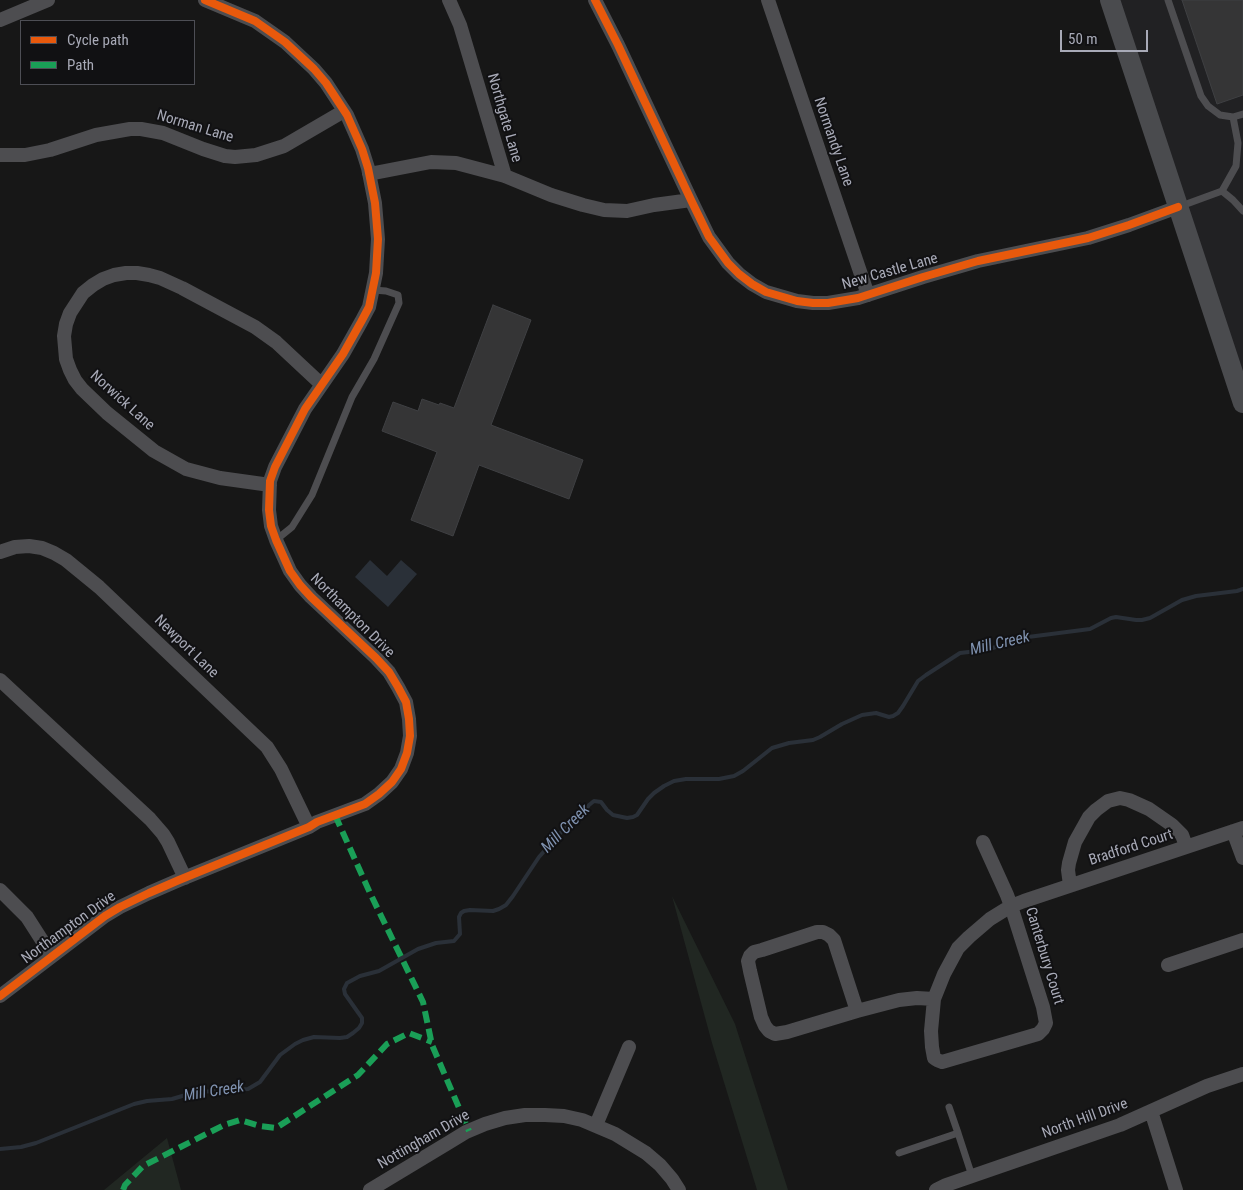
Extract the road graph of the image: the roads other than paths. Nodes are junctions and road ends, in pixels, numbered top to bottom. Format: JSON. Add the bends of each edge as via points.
{"nodes":[{"id":1,"x":48,"y":0,"type":"edge"},
{"id":2,"x":205,"y":0,"type":"edge"},
{"id":3,"x":449,"y":0,"type":"edge"},
{"id":4,"x":595,"y":0,"type":"edge"},
{"id":5,"x":768,"y":0,"type":"edge"},
{"id":6,"x":1110,"y":0,"type":"edge"},
{"id":7,"x":1168,"y":0,"type":"edge"},
{"id":8,"x":0,"y":20,"type":"edge"},
{"id":9,"x":344,"y":110,"type":"junction"},
{"id":10,"x":1243,"y":114,"type":"edge"},
{"id":11,"x":1233,"y":117,"type":"junction"},
{"id":12,"x":0,"y":155,"type":"edge"},
{"id":13,"x":369,"y":174,"type":"junction"},
{"id":14,"x":505,"y":176,"type":"junction"},
{"id":15,"x":1222,"y":191,"type":"junction"},
{"id":16,"x":691,"y":200,"type":"junction"},
{"id":17,"x":1178,"y":207,"type":"junction"},
{"id":18,"x":1243,"y":211,"type":"edge"},
{"id":19,"x":373,"y":290,"type":"junction"},
{"id":20,"x":868,"y":295,"type":"junction"},
{"id":21,"x":321,"y":384,"type":"junction"},
{"id":22,"x":1243,"y":403,"type":"edge"},
{"id":23,"x":270,"y":485,"type":"junction"},
{"id":24,"x":276,"y":540,"type":"junction"},
{"id":25,"x":0,"y":552,"type":"edge"},
{"id":26,"x":0,"y":680,"type":"edge"},
{"id":27,"x":309,"y":827,"type":"junction"},
{"id":28,"x":1238,"y":830,"type":"edge"},
{"id":29,"x":983,"y":842,"type":"dead end"},
{"id":30,"x":1186,"y":846,"type":"junction"},
{"id":31,"x":1243,"y":858,"type":"edge"},
{"id":32,"x":185,"y":878,"type":"junction"},
{"id":33,"x":1070,"y":885,"type":"junction"},
{"id":34,"x":0,"y":890,"type":"edge"},
{"id":35,"x":1011,"y":906,"type":"junction"},
{"id":36,"x":1243,"y":940,"type":"edge"},
{"id":37,"x":52,"y":956,"type":"junction"},
{"id":38,"x":1168,"y":965,"type":"dead end"},
{"id":39,"x":0,"y":996,"type":"edge"},
{"id":40,"x":934,"y":999,"type":"junction"},
{"id":41,"x":857,"y":1011,"type":"junction"},
{"id":42,"x":629,"y":1047,"type":"dead end"},
{"id":43,"x":1243,"y":1074,"type":"edge"},
{"id":44,"x":949,"y":1108,"type":"dead end"},
{"id":45,"x":1151,"y":1111,"type":"junction"},
{"id":46,"x":596,"y":1125,"type":"junction"},
{"id":47,"x":958,"y":1133,"type":"junction"},
{"id":48,"x":899,"y":1153,"type":"dead end"},
{"id":49,"x":972,"y":1177,"type":"junction"},
{"id":50,"x":370,"y":1190,"type":"edge"},
{"id":51,"x":679,"y":1190,"type":"edge"},
{"id":52,"x":936,"y":1190,"type":"edge"},
{"id":53,"x":1176,"y":1190,"type":"edge"}],
"edges":[{"from":1,"to":8,"type":"street"},
{"from":2,"to":9,"type":"street","name":"Northampton Drive","via":[[255,21],[285,42],[320,76]]},
{"from":3,"to":14,"type":"street","name":"Northgate Lane","via":[[460,25]]},
{"from":4,"to":16,"type":"street","name":"New Castle Lane"},
{"from":5,"to":20,"type":"street","name":"Normandy Lane"},
{"from":6,"to":17,"type":"main road"},
{"from":7,"to":11,"type":"lane","via":[[1201,96],[1220,115]]},
{"from":9,"to":12,"type":"street","name":"Norman Lane","via":[[284,146],[256,155],[225,156],[163,133],[141,129],[96,136],[25,155]]},
{"from":9,"to":13,"type":"street","name":"Northampton Drive","via":[[362,149]]},
{"from":10,"to":11,"type":"lane"},
{"from":11,"to":15,"type":"lane","via":[[1238,143],[1236,166]]},
{"from":13,"to":14,"type":"street","via":[[431,162],[456,162]]},
{"from":13,"to":19,"type":"street","name":"Northampton Drive","via":[[378,239]]},
{"from":14,"to":16,"type":"street","name":"Northgate Lane","via":[[551,195],[604,210],[627,211]]},
{"from":15,"to":17,"type":"lane"},
{"from":15,"to":18,"type":"lane"},
{"from":16,"to":20,"type":"street","name":"New Castle Lane","via":[[709,237],[728,262],[739,274],[766,292],[813,303]]},
{"from":17,"to":20,"type":"street","name":"New Castle Lane","via":[[1088,238],[978,261]]},
{"from":17,"to":22,"type":"main road"},
{"from":19,"to":21,"type":"street","name":"Northampton Drive","via":[[361,322]]},
{"from":19,"to":24,"type":"lane","via":[[398,295],[399,303],[374,359],[352,397],[312,495],[292,527]]},
{"from":21,"to":23,"type":"street","name":"Northampton Drive","via":[[289,438]]},
{"from":21,"to":23,"type":"street","name":"Norwick Lane","via":[[255,327],[160,278],[126,273],[103,279],[83,292],[70,313],[64,336],[70,370],[82,389],[107,413],[154,451],[186,468],[220,478]]},
{"from":23,"to":24,"type":"street","name":"Northampton Drive","via":[[269,510]]},
{"from":24,"to":27,"type":"street","name":"Northampton Drive","via":[[300,585],[389,672],[406,702],[409,719],[407,753],[392,782],[365,804]]},
{"from":25,"to":27,"type":"street","name":"Newport Lane","via":[[15,546],[42,548],[66,560],[99,587],[267,748],[281,769]]},
{"from":26,"to":32,"type":"street","via":[[150,819],[168,842]]},
{"from":27,"to":32,"type":"street","name":"Northampton Drive"},
{"from":28,"to":30,"type":"street"},
{"from":28,"to":31,"type":"street"},
{"from":29,"to":35,"type":"street","name":"Canterbury Court"},
{"from":30,"to":33,"type":"street","name":"Bradford Court"},
{"from":30,"to":33,"type":"street","name":"Bradford Court","via":[[1182,835],[1172,825],[1149,809],[1120,798],[1108,801],[1089,817],[1074,842],[1068,870]]},
{"from":32,"to":37,"type":"street","name":"Northampton Drive","via":[[120,907]]},
{"from":33,"to":35,"type":"street"},
{"from":34,"to":37,"type":"street","via":[[27,916]]},
{"from":35,"to":40,"type":"street","via":[[990,919],[958,948]]},
{"from":35,"to":40,"type":"street","name":"Canterbury Court","via":[[1045,1015],[1043,1029],[1038,1034],[942,1062],[934,1058],[932,1047]]},
{"from":36,"to":38,"type":"street"},
{"from":37,"to":39,"type":"street","name":"Northampton Drive"},
{"from":40,"to":41,"type":"street","via":[[908,998]]},
{"from":41,"to":41,"type":"street","via":[[787,1032],[775,1034],[769,1031],[761,1017],[748,961],[750,956],[817,932],[829,935],[834,940]]},
{"from":42,"to":46,"type":"street"},
{"from":43,"to":45,"type":"street","name":"North Hill Drive"},
{"from":44,"to":47,"type":"lane"},
{"from":45,"to":49,"type":"street","name":"North Hill Drive"},
{"from":45,"to":53,"type":"street"},
{"from":46,"to":50,"type":"street","name":"Nottingham Drive","via":[[545,1114],[498,1120],[466,1132]]},
{"from":46,"to":51,"type":"street","name":"Nottingham Drive","via":[[646,1153]]},
{"from":47,"to":48,"type":"lane"},
{"from":47,"to":49,"type":"lane"},
{"from":49,"to":52,"type":"street","name":"North Hill Drive"}]}
